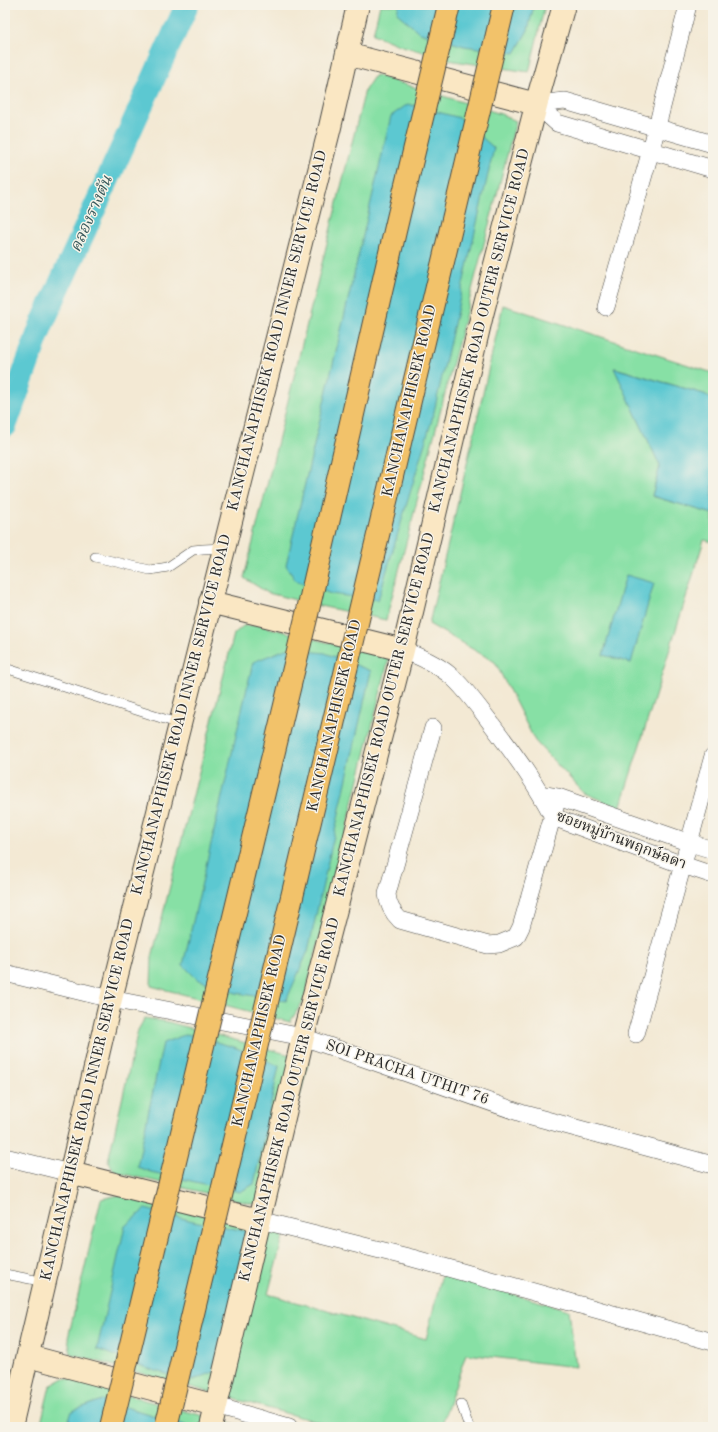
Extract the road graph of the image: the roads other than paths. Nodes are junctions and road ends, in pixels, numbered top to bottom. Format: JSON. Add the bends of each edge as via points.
{"nodes":[{"id":1,"x":358,"y":5,"type":"edge"},
{"id":2,"x":449,"y":5,"type":"edge"},
{"id":3,"x":504,"y":5,"type":"edge"},
{"id":4,"x":564,"y":5,"type":"edge"},
{"id":5,"x":688,"y":5,"type":"edge"},
{"id":6,"x":346,"y":54,"type":"junction"},
{"id":7,"x":536,"y":104,"type":"junction"},
{"id":8,"x":657,"y":128,"type":"junction"},
{"id":9,"x":713,"y":144,"type":"edge"},
{"id":10,"x":651,"y":150,"type":"junction"},
{"id":11,"x":713,"y":168,"type":"edge"},
{"id":12,"x":606,"y":307,"type":"dead end"},
{"id":13,"x":224,"y":548,"type":"junction"},
{"id":14,"x":95,"y":557,"type":"dead end"},
{"id":15,"x":210,"y":602,"type":"junction"},
{"id":16,"x":403,"y":650,"type":"junction"},
{"id":17,"x":5,"y":668,"type":"edge"},
{"id":18,"x":180,"y":724,"type":"junction"},
{"id":19,"x":433,"y":728,"type":"dead end"},
{"id":20,"x":713,"y":756,"type":"edge"},
{"id":21,"x":541,"y":794,"type":"junction"},
{"id":22,"x":558,"y":797,"type":"junction"},
{"id":23,"x":552,"y":817,"type":"junction"},
{"id":24,"x":690,"y":843,"type":"junction"},
{"id":25,"x":713,"y":850,"type":"edge"},
{"id":26,"x":683,"y":865,"type":"junction"},
{"id":27,"x":713,"y":875,"type":"edge"},
{"id":28,"x":5,"y":973,"type":"edge"},
{"id":29,"x":110,"y":999,"type":"junction"},
{"id":30,"x":636,"y":1034,"type":"dead end"},
{"id":31,"x":303,"y":1037,"type":"junction"},
{"id":32,"x":5,"y":1156,"type":"edge"},
{"id":33,"x":713,"y":1165,"type":"edge"},
{"id":34,"x":70,"y":1173,"type":"junction"},
{"id":35,"x":260,"y":1220,"type":"junction"},
{"id":36,"x":5,"y":1274,"type":"edge"},
{"id":37,"x":45,"y":1282,"type":"junction"},
{"id":38,"x":713,"y":1342,"type":"edge"},
{"id":39,"x":28,"y":1356,"type":"junction"},
{"id":40,"x":461,"y":1404,"type":"dead end"},
{"id":41,"x":216,"y":1406,"type":"junction"},
{"id":42,"x":11,"y":1427,"type":"edge"},
{"id":43,"x":111,"y":1427,"type":"edge"},
{"id":44,"x":166,"y":1427,"type":"edge"},
{"id":45,"x":211,"y":1427,"type":"edge"},
{"id":46,"x":289,"y":1427,"type":"edge"},
{"id":47,"x":469,"y":1427,"type":"edge"}],
"edges":[{"from":1,"to":6,"type":"main road","name":"KANCHANAPHISEK ROAD INNER SERVICE ROAD"},
{"from":2,"to":43,"type":"highway","bridge":true,"via":[[308,610]]},
{"from":3,"to":44,"type":"highway","name":"KANCHANAPHISEK ROAD","bridge":true},
{"from":4,"to":7,"type":"main road","name":"KANCHANAPHISEK ROAD OUTER SERVICE ROAD"},
{"from":5,"to":8,"type":"street"},
{"from":6,"to":7,"type":"main road"},
{"from":6,"to":13,"type":"main road","name":"KANCHANAPHISEK ROAD INNER SERVICE ROAD"},
{"from":7,"to":8,"type":"street","via":[[565,101]]},
{"from":7,"to":10,"type":"street","via":[[557,123]]},
{"from":7,"to":16,"type":"main road","name":"KANCHANAPHISEK ROAD OUTER SERVICE ROAD","via":[[482,315]]},
{"from":8,"to":9,"type":"street"},
{"from":8,"to":10,"type":"street"},
{"from":10,"to":11,"type":"street"},
{"from":10,"to":12,"type":"street"},
{"from":13,"to":14,"type":"lane","via":[[193,550],[168,567],[150,570]]},
{"from":13,"to":15,"type":"main road","name":"KANCHANAPHISEK ROAD INNER SERVICE ROAD"},
{"from":15,"to":16,"type":"main road"},
{"from":15,"to":18,"type":"main road","name":"KANCHANAPHISEK ROAD INNER SERVICE ROAD"},
{"from":16,"to":21,"type":"street","name":"ซอยหมู่บ้านพฤกษ์ลดา","via":[[434,664],[452,677],[490,722]]},
{"from":16,"to":31,"type":"main road","name":"KANCHANAPHISEK ROAD OUTER SERVICE ROAD"},
{"from":17,"to":18,"type":"lane"},
{"from":18,"to":29,"type":"main road","name":"KANCHANAPHISEK ROAD INNER SERVICE ROAD"},
{"from":19,"to":23,"type":"street","via":[[387,894],[388,904],[400,920],[488,945],[499,944],[516,937],[522,927]]},
{"from":20,"to":24,"type":"street"},
{"from":21,"to":22,"type":"street","name":"ซอยหมู่บ้านพฤกษ์ลดา"},
{"from":21,"to":23,"type":"street","name":"ซอยหมู่บ้านพฤกษ์ลดา"},
{"from":22,"to":23,"type":"street"},
{"from":22,"to":24,"type":"street","name":"ซอยหมู่บ้านพฤกษ์ลดา"},
{"from":23,"to":26,"type":"street","name":"ซอยหมู่บ้านพฤกษ์ลดา"},
{"from":24,"to":25,"type":"street","name":"ซอยหมู่บ้านพฤกษ์ลดา"},
{"from":24,"to":26,"type":"street"},
{"from":26,"to":27,"type":"street","name":"ซอยหมู่บ้านพฤกษ์ลดา"},
{"from":26,"to":30,"type":"street"},
{"from":28,"to":29,"type":"street","name":"SOI PRACHA UTHIT 76"},
{"from":29,"to":31,"type":"street","name":"SOI PRACHA UTHIT 76"},
{"from":29,"to":34,"type":"main road","name":"KANCHANAPHISEK ROAD INNER SERVICE ROAD"},
{"from":31,"to":33,"type":"street","name":"SOI PRACHA UTHIT 76","via":[[524,1114]]},
{"from":31,"to":35,"type":"main road","name":"KANCHANAPHISEK ROAD OUTER SERVICE ROAD"},
{"from":32,"to":34,"type":"street"},
{"from":34,"to":35,"type":"main road"},
{"from":34,"to":37,"type":"main road","name":"KANCHANAPHISEK ROAD INNER SERVICE ROAD"},
{"from":35,"to":38,"type":"street","via":[[412,1258]]},
{"from":35,"to":41,"type":"main road","name":"KANCHANAPHISEK ROAD OUTER SERVICE ROAD"},
{"from":36,"to":37,"type":"lane"},
{"from":37,"to":39,"type":"main road","name":"KANCHANAPHISEK ROAD INNER SERVICE ROAD"},
{"from":39,"to":41,"type":"main road"},
{"from":39,"to":42,"type":"main road","name":"KANCHANAPHISEK ROAD INNER SERVICE ROAD"},
{"from":40,"to":47,"type":"lane"},
{"from":41,"to":45,"type":"main road","name":"KANCHANAPHISEK ROAD OUTER SERVICE ROAD"},
{"from":41,"to":46,"type":"street"}]}
